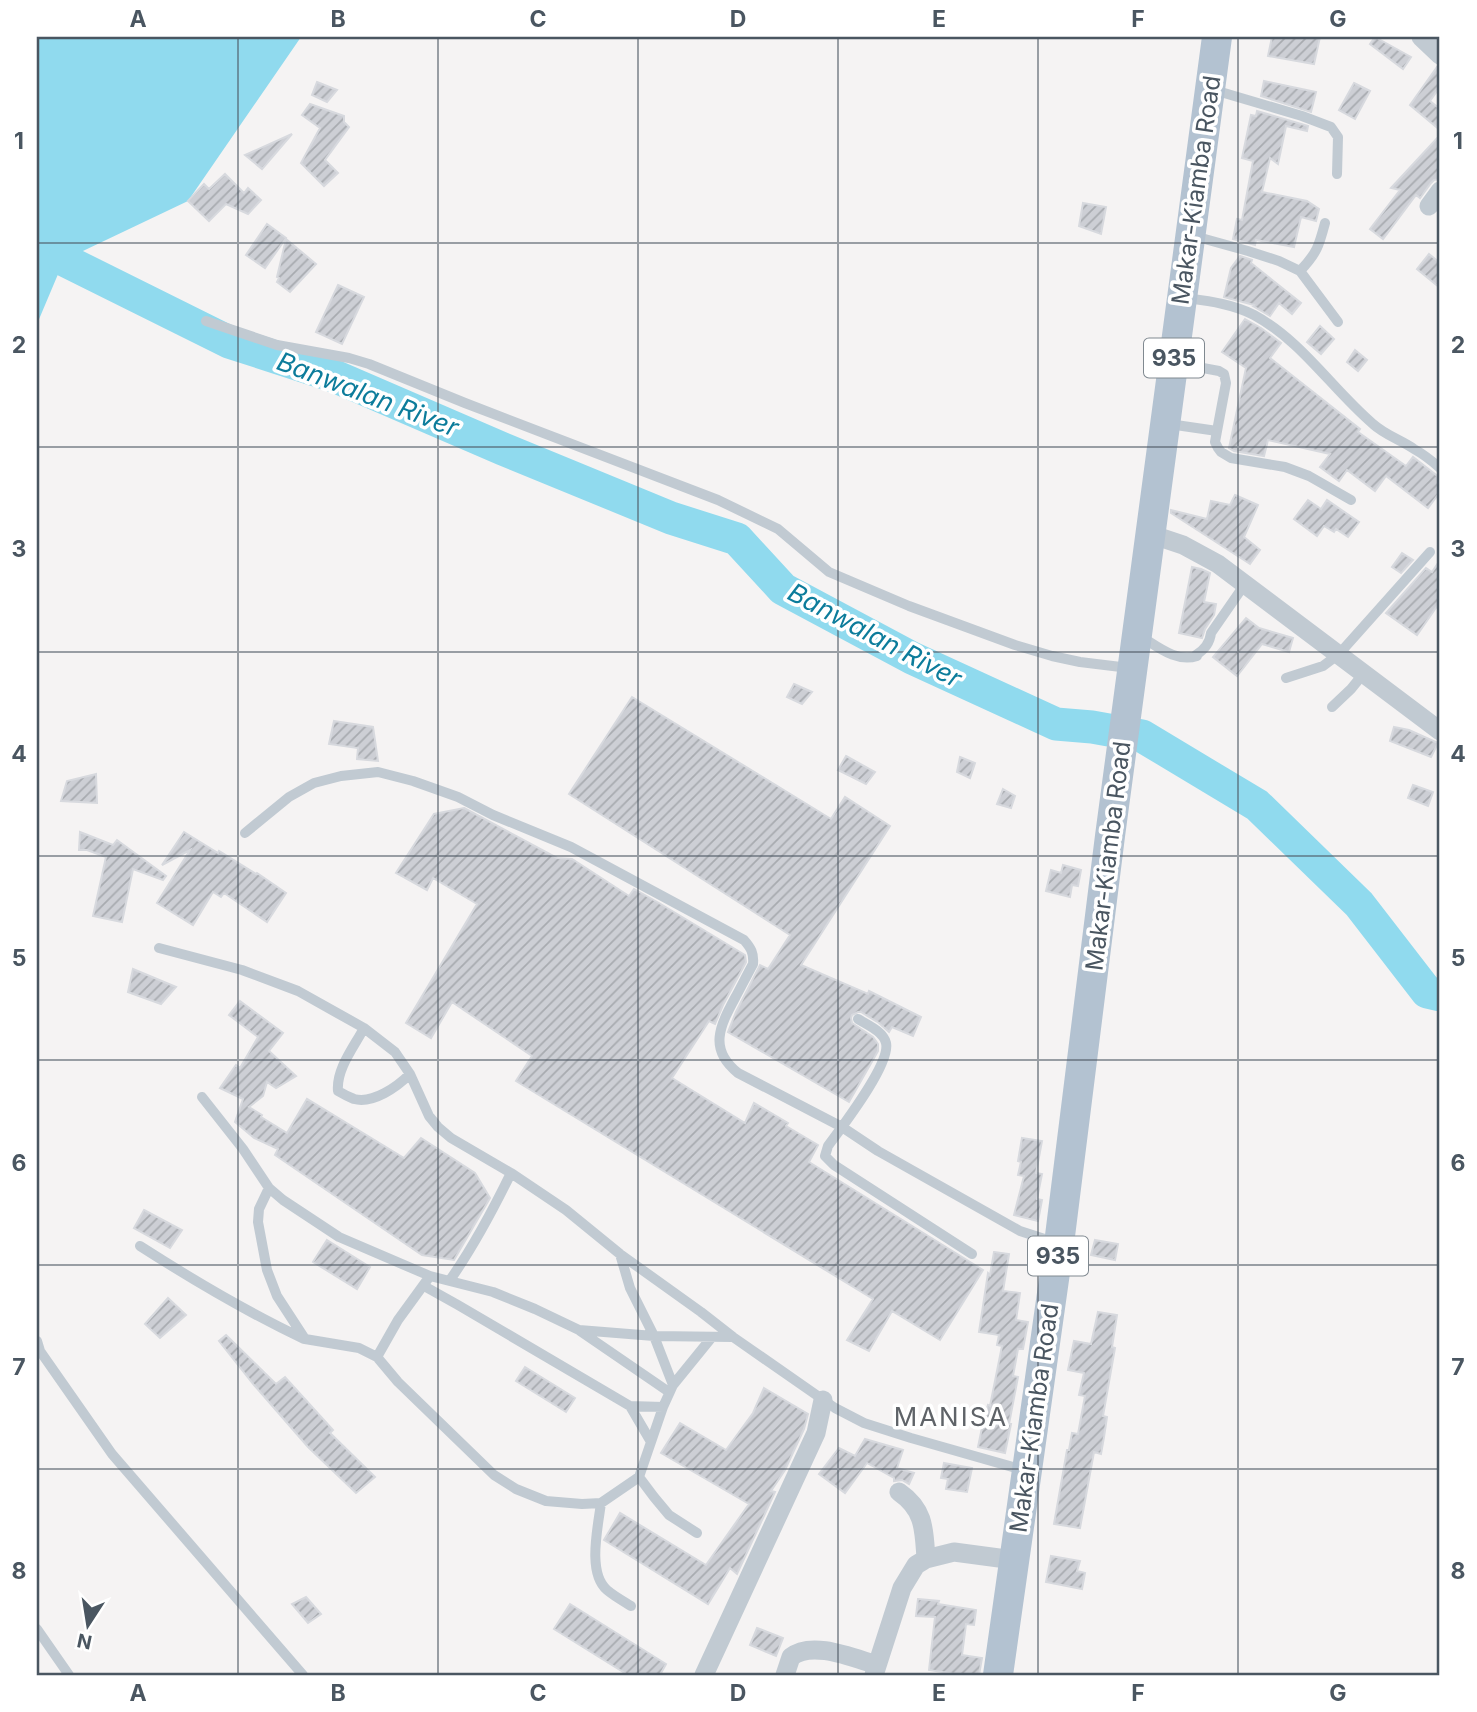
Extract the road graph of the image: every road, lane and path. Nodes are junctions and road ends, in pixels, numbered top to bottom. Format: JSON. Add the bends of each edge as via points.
{"nodes":[{"id":1,"x":1217,"y":37,"type":"edge"},
{"id":2,"x":1421,"y":37,"type":"edge"},
{"id":3,"x":1440,"y":55,"type":"edge"},
{"id":4,"x":1210,"y":89,"type":"junction"},
{"id":5,"x":1337,"y":174,"type":"dead end"},
{"id":6,"x":1325,"y":223,"type":"dead end"},
{"id":7,"x":1190,"y":234,"type":"junction"},
{"id":8,"x":1300,"y":271,"type":"junction"},
{"id":9,"x":1182,"y":297,"type":"junction"},
{"id":10,"x":206,"y":321,"type":"dead end"},
{"id":11,"x":1338,"y":322,"type":"dead end"},
{"id":12,"x":1173,"y":363,"type":"junction"},
{"id":13,"x":1165,"y":424,"type":"junction"},
{"id":14,"x":1217,"y":431,"type":"junction"},
{"id":15,"x":1440,"y":468,"type":"edge"},
{"id":16,"x":1351,"y":500,"type":"dead end"},
{"id":17,"x":1150,"y":534,"type":"junction"},
{"id":18,"x":1430,"y":552,"type":"dead end"},
{"id":19,"x":1245,"y":584,"type":"junction"},
{"id":20,"x":1137,"y":634,"type":"junction"},
{"id":21,"x":1339,"y":654,"type":"junction"},
{"id":22,"x":1364,"y":673,"type":"junction"},
{"id":23,"x":1132,"y":674,"type":"junction"},
{"id":24,"x":1286,"y":678,"type":"dead end"},
{"id":25,"x":1332,"y":707,"type":"dead end"},
{"id":26,"x":1440,"y":732,"type":"edge"},
{"id":27,"x":245,"y":833,"type":"dead end"},
{"id":28,"x":159,"y":948,"type":"dead end"},
{"id":29,"x":858,"y":1019,"type":"dead end"},
{"id":30,"x":364,"y":1028,"type":"junction"},
{"id":31,"x":410,"y":1074,"type":"junction"},
{"id":32,"x":202,"y":1097,"type":"dead end"},
{"id":33,"x":842,"y":1127,"type":"junction"},
{"id":34,"x":511,"y":1173,"type":"junction"},
{"id":35,"x":269,"y":1188,"type":"junction"},
{"id":36,"x":1059,"y":1244,"type":"junction"},
{"id":37,"x":140,"y":1246,"type":"dead end"},
{"id":38,"x":620,"y":1254,"type":"junction"},
{"id":39,"x":972,"y":1254,"type":"dead end"},
{"id":40,"x":430,"y":1276,"type":"junction"},
{"id":41,"x":450,"y":1280,"type":"junction"},
{"id":42,"x":424,"y":1286,"type":"junction"},
{"id":43,"x":579,"y":1330,"type":"junction"},
{"id":44,"x":654,"y":1336,"type":"junction"},
{"id":45,"x":733,"y":1336,"type":"junction"},
{"id":46,"x":712,"y":1337,"type":"junction"},
{"id":47,"x":305,"y":1339,"type":"junction"},
{"id":48,"x":37,"y":1341,"type":"edge"},
{"id":49,"x":377,"y":1357,"type":"junction"},
{"id":50,"x":671,"y":1389,"type":"junction"},
{"id":51,"x":823,"y":1400,"type":"junction"},
{"id":52,"x":630,"y":1406,"type":"junction"},
{"id":53,"x":663,"y":1408,"type":"junction"},
{"id":54,"x":651,"y":1442,"type":"junction"},
{"id":55,"x":1026,"y":1471,"type":"junction"},
{"id":56,"x":639,"y":1477,"type":"junction"},
{"id":57,"x":899,"y":1492,"type":"dead end"},
{"id":58,"x":601,"y":1503,"type":"junction"},
{"id":59,"x":697,"y":1533,"type":"dead end"},
{"id":60,"x":926,"y":1559,"type":"junction"},
{"id":61,"x":1014,"y":1560,"type":"junction"},
{"id":62,"x":631,"y":1606,"type":"dead end"},
{"id":63,"x":37,"y":1629,"type":"edge"},
{"id":64,"x":875,"y":1670,"type":"edge"},
{"id":65,"x":69,"y":1675,"type":"edge"},
{"id":66,"x":303,"y":1675,"type":"edge"},
{"id":67,"x":704,"y":1675,"type":"edge"},
{"id":68,"x":785,"y":1675,"type":"edge"},
{"id":69,"x":998,"y":1675,"type":"edge"}],
"edges":[{"from":1,"to":4,"type":"main road","name":"Makar-Kiamba Road","number":"935"},
{"from":2,"to":3,"type":"street"},
{"from":4,"to":5,"type":"lane","via":[[1331,127],[1338,137]]},
{"from":4,"to":7,"type":"main road","name":"Makar-Kiamba Road","number":"935"},
{"from":6,"to":8,"type":"lane","via":[[1314,256]]},
{"from":7,"to":8,"type":"lane"},
{"from":7,"to":9,"type":"main road","name":"Makar-Kiamba Road","number":"935"},
{"from":8,"to":11,"type":"lane"},
{"from":9,"to":12,"type":"main road","name":"Makar-Kiamba Road","number":"935"},
{"from":9,"to":15,"type":"lane","via":[[1235,307],[1267,323],[1300,349],[1370,422]]},
{"from":10,"to":23,"type":"lane","via":[[276,345],[369,364],[718,500],[778,529],[828,572],[909,606],[1015,645]]},
{"from":12,"to":13,"type":"main road","name":"Makar-Kiamba Road","number":"935"},
{"from":12,"to":14,"type":"lane","via":[[1224,374]]},
{"from":13,"to":14,"type":"lane"},
{"from":13,"to":17,"type":"main road","name":"Makar-Kiamba Road","number":"935"},
{"from":14,"to":16,"type":"lane","via":[[1218,448],[1231,458],[1285,467]]},
{"from":17,"to":19,"type":"street","via":[[1199,552]]},
{"from":17,"to":20,"type":"main road","name":"Makar-Kiamba Road","number":"935"},
{"from":18,"to":21,"type":"lane"},
{"from":19,"to":20,"type":"lane","via":[[1198,656],[1183,659]]},
{"from":19,"to":21,"type":"street"},
{"from":20,"to":23,"type":"main road","name":"Makar-Kiamba Road","number":"935"},
{"from":21,"to":22,"type":"street"},
{"from":21,"to":24,"type":"lane","via":[[1323,666]]},
{"from":22,"to":25,"type":"lane"},
{"from":22,"to":26,"type":"street"},
{"from":23,"to":36,"type":"main road","name":"Makar-Kiamba Road","number":"935"},
{"from":27,"to":33,"type":"lane","via":[[314,783],[378,772],[458,797],[571,847],[744,940],[754,955],[753,964],[722,1023],[723,1058],[737,1073]]},
{"from":28,"to":30,"type":"lane","via":[[242,970],[298,991]]},
{"from":29,"to":33,"type":"lane","via":[[882,1035],[886,1049],[873,1080]]},
{"from":30,"to":31,"type":"lane","via":[[395,1052]]},
{"from":30,"to":31,"type":"lane","via":[[341,1071],[338,1091],[355,1099],[372,1098]]},
{"from":31,"to":34,"type":"lane","via":[[438,1127]]},
{"from":32,"to":35,"type":"lane"},
{"from":33,"to":36,"type":"lane","via":[[1020,1231]]},
{"from":33,"to":39,"type":"lane","via":[[825,1150],[827,1159]]},
{"from":34,"to":38,"type":"lane"},
{"from":34,"to":41,"type":"lane"},
{"from":35,"to":40,"type":"lane","via":[[339,1237]]},
{"from":35,"to":47,"type":"lane","via":[[258,1222],[267,1270],[276,1296]]},
{"from":36,"to":55,"type":"main road","name":"Makar-Kiamba Road","number":"935"},
{"from":37,"to":47,"type":"lane","via":[[265,1321]]},
{"from":38,"to":44,"type":"lane","via":[[630,1288]]},
{"from":38,"to":45,"type":"lane"},
{"from":40,"to":41,"type":"lane"},
{"from":40,"to":42,"type":"lane"},
{"from":41,"to":43,"type":"lane","via":[[493,1292]]},
{"from":42,"to":49,"type":"lane"},
{"from":42,"to":52,"type":"lane"},
{"from":43,"to":44,"type":"lane"},
{"from":43,"to":50,"type":"lane"},
{"from":44,"to":46,"type":"lane"},
{"from":44,"to":50,"type":"lane"},
{"from":45,"to":46,"type":"lane"},
{"from":45,"to":51,"type":"lane"},
{"from":46,"to":50,"type":"lane"},
{"from":47,"to":49,"type":"lane","via":[[359,1348]]},
{"from":48,"to":66,"type":"lane","via":[[112,1454]]},
{"from":49,"to":58,"type":"lane","via":[[494,1475],[545,1501]]},
{"from":50,"to":53,"type":"lane"},
{"from":51,"to":55,"type":"lane","via":[[864,1423]]},
{"from":51,"to":67,"type":"street","via":[[816,1433]]},
{"from":52,"to":53,"type":"lane"},
{"from":52,"to":54,"type":"lane"},
{"from":53,"to":54,"type":"lane"},
{"from":54,"to":56,"type":"lane"},
{"from":55,"to":61,"type":"main road","name":"Makar-Kiamba Road","number":"935"},
{"from":56,"to":58,"type":"lane"},
{"from":56,"to":59,"type":"lane","via":[[670,1515]]},
{"from":57,"to":60,"type":"street","via":[[921,1517]]},
{"from":58,"to":62,"type":"lane","via":[[596,1575],[605,1589]]},
{"from":60,"to":61,"type":"street","via":[[966,1552]]},
{"from":60,"to":64,"type":"street","via":[[916,1565],[902,1588]]},
{"from":61,"to":69,"type":"main road","name":"Makar-Kiamba Road","number":"935"},
{"from":63,"to":65,"type":"lane"},
{"from":64,"to":68,"type":"street","via":[[811,1649],[796,1652]]}]}
